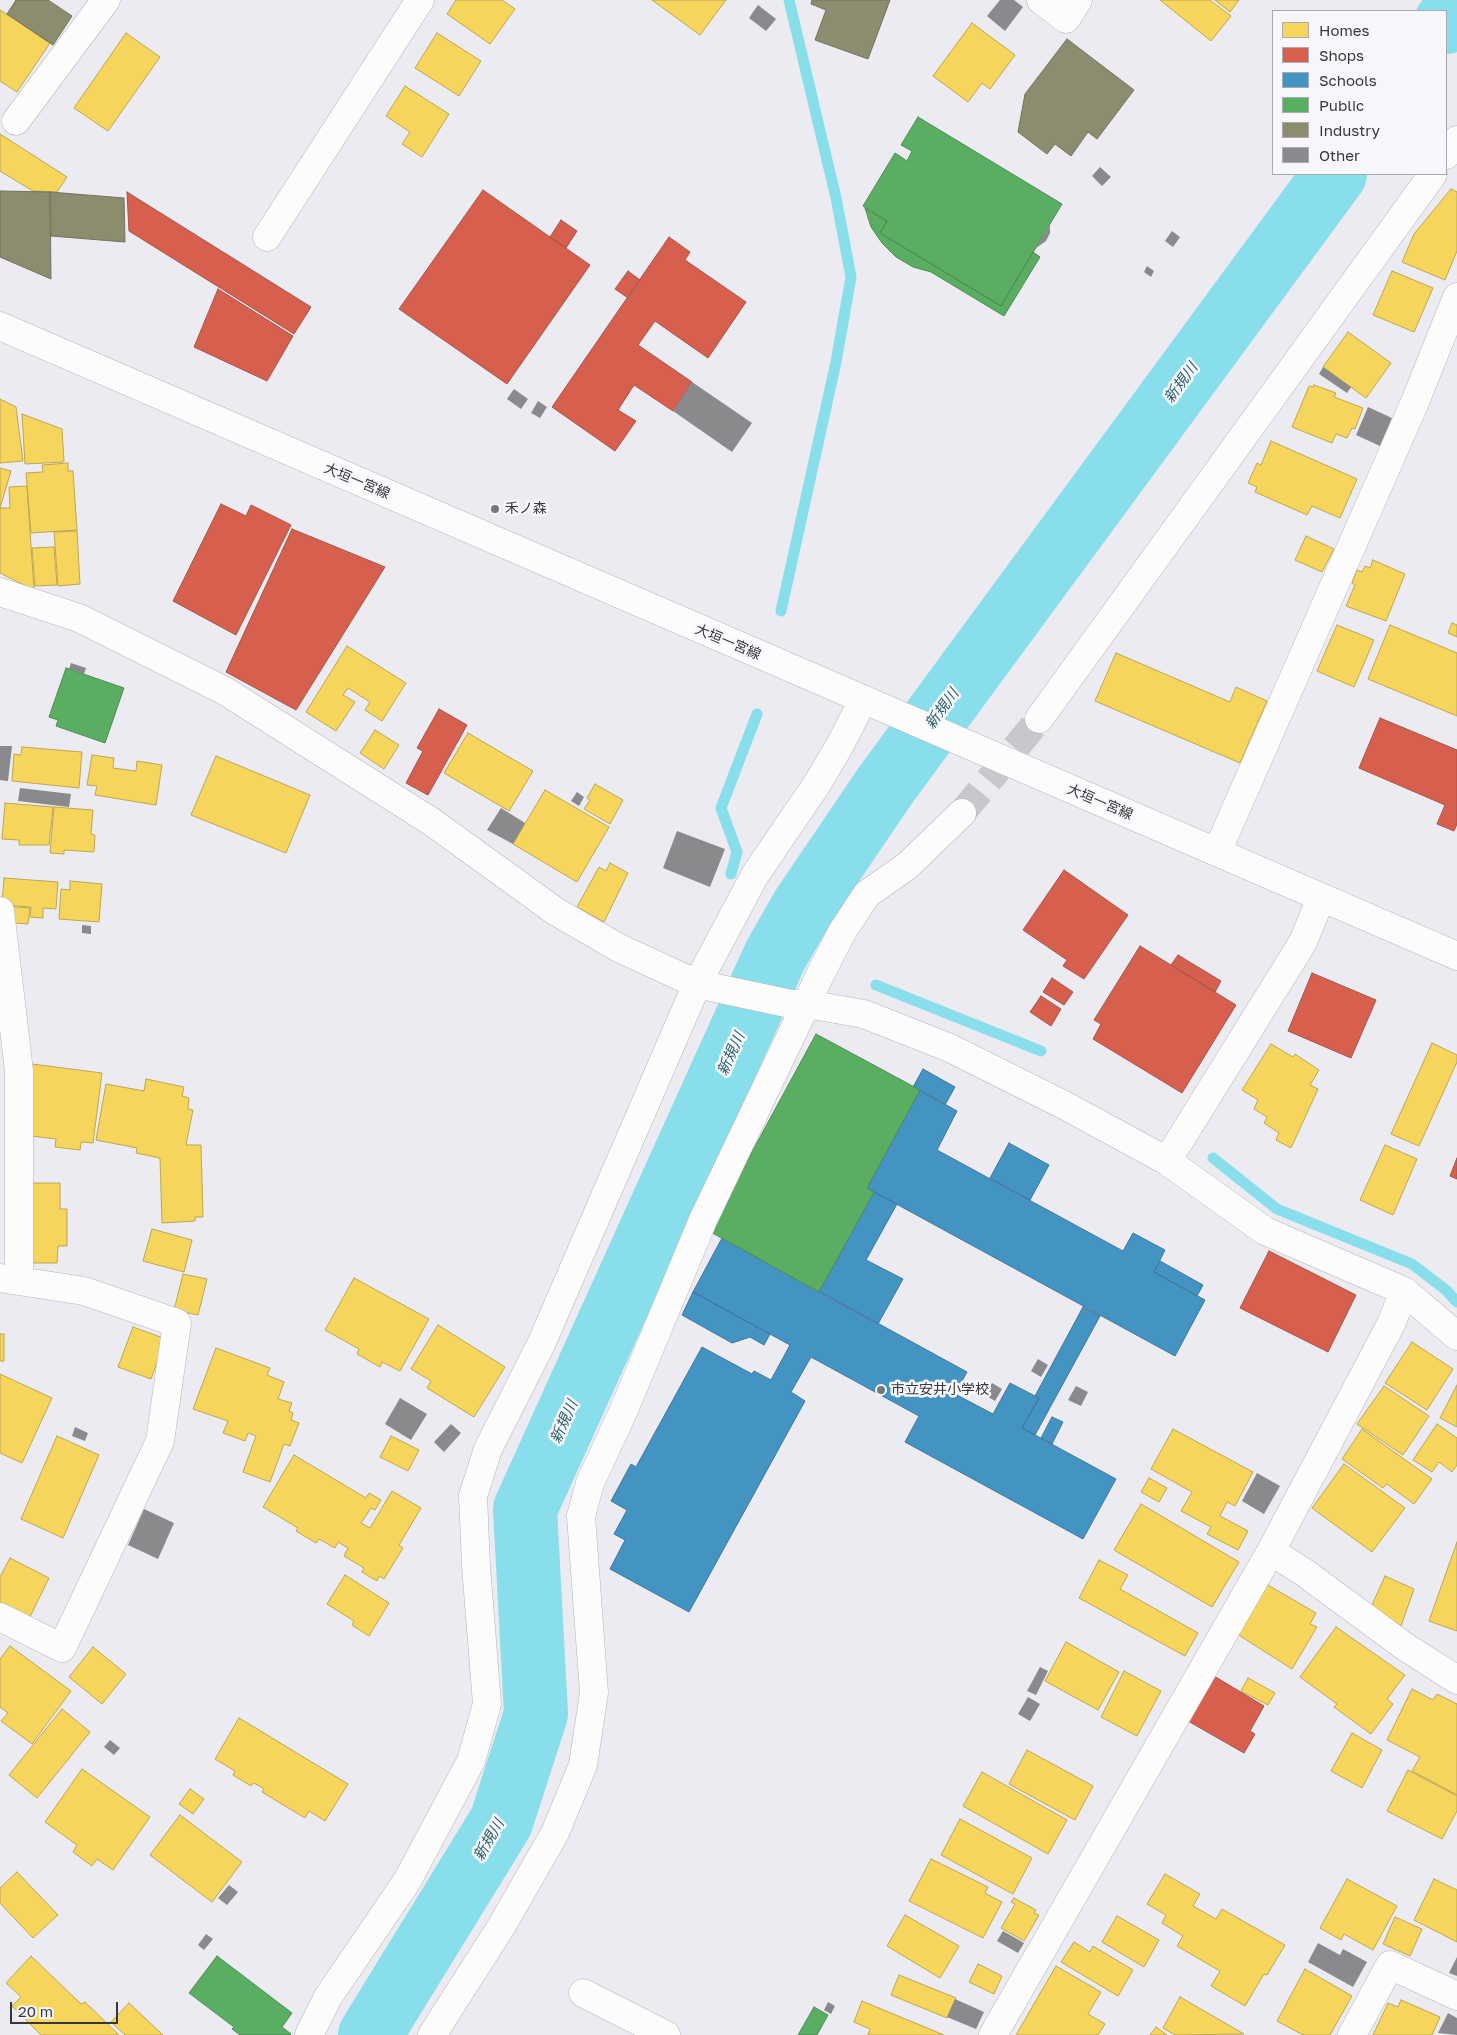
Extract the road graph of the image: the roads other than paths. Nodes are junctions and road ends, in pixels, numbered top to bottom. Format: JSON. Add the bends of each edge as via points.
{"nodes":[{"id":1,"x":106,"y":0,"type":"edge"},
{"id":2,"x":420,"y":0,"type":"edge"},
{"id":3,"x":1041,"y":0,"type":"edge"},
{"id":4,"x":1078,"y":0,"type":"edge"},
{"id":5,"x":16,"y":121,"type":"dead end"},
{"id":6,"x":1457,"y":140,"type":"edge"},
{"id":7,"x":1447,"y":154,"type":"edge"},
{"id":8,"x":1431,"y":175,"type":"edge"},
{"id":9,"x":267,"y":237,"type":"dead end"},
{"id":10,"x":1457,"y":297,"type":"edge"},
{"id":11,"x":0,"y":326,"type":"edge"},
{"id":12,"x":0,"y":592,"type":"edge"},
{"id":13,"x":873,"y":704,"type":"junction"},
{"id":14,"x":1039,"y":719,"type":"tunnel mouth"},
{"id":15,"x":962,"y":814,"type":"tunnel mouth"},
{"id":16,"x":1217,"y":852,"type":"junction"},
{"id":17,"x":1321,"y":898,"type":"junction"},
{"id":18,"x":0,"y":911,"type":"edge"},
{"id":19,"x":1457,"y":956,"type":"edge"},
{"id":20,"x":704,"y":985,"type":"junction"},
{"id":21,"x":799,"y":1004,"type":"junction"},
{"id":22,"x":1167,"y":1161,"type":"junction"},
{"id":23,"x":10,"y":1279,"type":"edge"},
{"id":24,"x":1404,"y":1292,"type":"junction"},
{"id":25,"x":1457,"y":1336,"type":"edge"},
{"id":26,"x":1271,"y":1551,"type":"junction"},
{"id":27,"x":0,"y":1617,"type":"edge"},
{"id":28,"x":1457,"y":1680,"type":"edge"},
{"id":29,"x":583,"y":1993,"type":"dead end"},
{"id":30,"x":1457,"y":1996,"type":"edge"},
{"id":31,"x":309,"y":2035,"type":"edge"},
{"id":32,"x":432,"y":2035,"type":"edge"},
{"id":33,"x":666,"y":2035,"type":"edge"},
{"id":34,"x":993,"y":2035,"type":"edge"},
{"id":35,"x":1352,"y":2035,"type":"edge"}],
"edges":[{"from":1,"to":5,"type":"street"},
{"from":2,"to":9,"type":"street"},
{"from":3,"to":4,"type":"street","via":[[1066,19]]},
{"from":6,"to":7,"type":"street"},
{"from":8,"to":14,"type":"street"},
{"from":10,"to":16,"type":"street","via":[[1411,411]]},
{"from":11,"to":13,"type":"street","name":"大垣一宮線"},
{"from":12,"to":20,"type":"street","via":[[79,618],[225,691],[432,822],[555,911],[617,947]]},
{"from":13,"to":16,"type":"street","name":"大垣一宮線"},
{"from":13,"to":20,"type":"street","via":[[840,745],[754,875]]},
{"from":15,"to":21,"type":"street","via":[[908,866],[867,894]]},
{"from":16,"to":17,"type":"street","name":"大垣一宮線"},
{"from":17,"to":19,"type":"street","name":"大垣一宮線"},
{"from":17,"to":22,"type":"street","via":[[1303,942]]},
{"from":18,"to":23,"type":"street","via":[[18,1071]]},
{"from":20,"to":21,"type":"street"},
{"from":20,"to":31,"type":"street","via":[[542,1342],[488,1449],[473,1496],[487,1704],[471,1761],[407,1881],[328,1998]]},
{"from":21,"to":22,"type":"street","via":[[864,1014],[950,1048]]},
{"from":21,"to":32,"type":"street","via":[[590,1483],[581,1516],[594,1693],[583,1765],[556,1833]]},
{"from":22,"to":24,"type":"street","via":[[1265,1231]]},
{"from":23,"to":27,"type":"street","via":[[84,1291],[177,1323],[160,1441],[62,1648]]},
{"from":24,"to":25,"type":"street"},
{"from":24,"to":26,"type":"street","via":[[1392,1324]]},
{"from":26,"to":28,"type":"street"},
{"from":26,"to":34,"type":"street"},
{"from":29,"to":33,"type":"street"},
{"from":30,"to":35,"type":"street","via":[[1390,1966]]}]}
